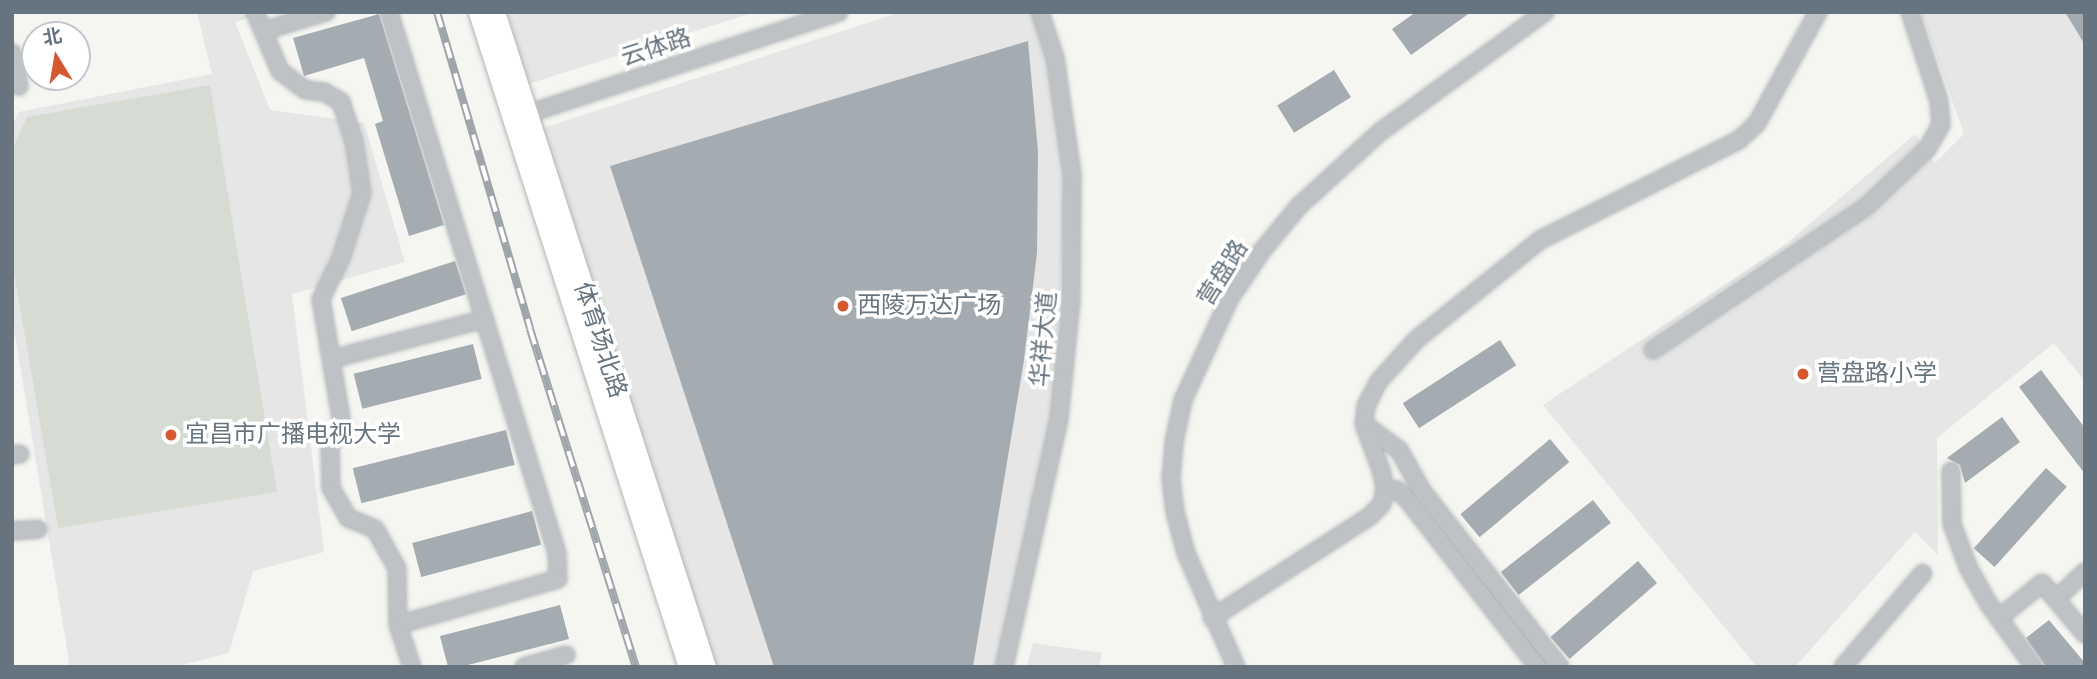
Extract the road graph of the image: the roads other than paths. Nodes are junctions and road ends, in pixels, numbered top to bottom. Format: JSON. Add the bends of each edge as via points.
{"nodes":[{"id":1,"x":255,"y":12,"type":"edge"},
{"id":2,"x":327,"y":12,"type":"edge"},
{"id":3,"x":389,"y":12,"type":"edge"},
{"id":4,"x":478,"y":12,"type":"edge"},
{"id":5,"x":495,"y":12,"type":"edge"},
{"id":6,"x":839,"y":12,"type":"edge"},
{"id":7,"x":1041,"y":12,"type":"edge"},
{"id":8,"x":1545,"y":12,"type":"edge"},
{"id":9,"x":1818,"y":12,"type":"edge"},
{"id":10,"x":1910,"y":12,"type":"edge"},
{"id":11,"x":262,"y":30,"type":"junction"},
{"id":12,"x":12,"y":53,"type":"edge"},
{"id":13,"x":19,"y":86,"type":"dead end"},
{"id":14,"x":527,"y":114,"type":"junction"},
{"id":15,"x":485,"y":319,"type":"junction"},
{"id":16,"x":1653,"y":350,"type":"dead end"},
{"id":17,"x":332,"y":359,"type":"junction"},
{"id":18,"x":1364,"y":424,"type":"junction"},
{"id":19,"x":1951,"y":471,"type":"dead end"},
{"id":20,"x":1385,"y":489,"type":"junction"},
{"id":21,"x":38,"y":529,"type":"dead end"},
{"id":22,"x":12,"y":531,"type":"edge"},
{"id":23,"x":2085,"y":572,"type":"edge"},
{"id":24,"x":1923,"y":573,"type":"dead end"},
{"id":25,"x":2056,"y":599,"type":"junction"},
{"id":26,"x":1212,"y":618,"type":"junction"},
{"id":27,"x":1999,"y":618,"type":"junction"},
{"id":28,"x":398,"y":625,"type":"junction"},
{"id":29,"x":2085,"y":634,"type":"edge"},
{"id":30,"x":566,"y":655,"type":"dead end"},
{"id":31,"x":412,"y":667,"type":"edge"},
{"id":32,"x":524,"y":667,"type":"edge"},
{"id":33,"x":688,"y":667,"type":"edge"},
{"id":34,"x":706,"y":667,"type":"edge"},
{"id":35,"x":1004,"y":667,"type":"edge"},
{"id":36,"x":1236,"y":667,"type":"edge"},
{"id":37,"x":1538,"y":667,"type":"edge"},
{"id":38,"x":1560,"y":667,"type":"edge"},
{"id":39,"x":1843,"y":667,"type":"edge"},
{"id":40,"x":2034,"y":667,"type":"edge"}],
"edges":[{"from":1,"to":11,"type":"street"},
{"from":2,"to":11,"type":"street"},
{"from":3,"to":15,"type":"street"},
{"from":4,"to":33,"type":"main road","name":"体育场北路"},
{"from":5,"to":14,"type":"main road","name":"体育场北路"},
{"from":6,"to":14,"type":"street","name":"云体路"},
{"from":7,"to":35,"type":"street","name":"华祥大道","via":[[1055,58],[1072,174],[1072,300],[1059,419]]},
{"from":8,"to":26,"type":"street","name":"营盘路","via":[[1380,132],[1329,178],[1299,206],[1230,298],[1184,400],[1171,478],[1186,553]]},
{"from":9,"to":18,"type":"street","via":[[1757,123],[1739,140],[1540,240],[1509,263],[1417,339],[1378,381],[1366,406]]},
{"from":10,"to":16,"type":"street","via":[[1939,101],[1941,125],[1927,149],[1866,206]]},
{"from":11,"to":17,"type":"street","via":[[280,71],[305,90],[324,92],[341,102],[354,141],[362,193],[341,258],[321,299]]},
{"from":12,"to":13,"type":"street"},
{"from":14,"to":34,"type":"main road","name":"体育场北路"},
{"from":15,"to":17,"type":"street"},
{"from":15,"to":28,"type":"street","via":[[557,553],[558,579]]},
{"from":17,"to":28,"type":"street","via":[[342,425],[330,445],[331,488],[348,518],[375,529],[397,568]]},
{"from":18,"to":20,"type":"street"},
{"from":18,"to":38,"type":"street","via":[[1399,450],[1422,491]]},
{"from":19,"to":27,"type":"street","via":[[1952,524],[1968,567]]},
{"from":20,"to":26,"type":"street","via":[[1382,504],[1369,517]]},
{"from":20,"to":37,"type":"street","via":[[1397,490],[1407,499]]},
{"from":21,"to":22,"type":"street"},
{"from":23,"to":25,"type":"street"},
{"from":24,"to":39,"type":"street"},
{"from":25,"to":27,"type":"street","via":[[2042,583]]},
{"from":25,"to":29,"type":"street"},
{"from":26,"to":36,"type":"street","name":"营盘路"},
{"from":27,"to":40,"type":"street"},
{"from":28,"to":31,"type":"street"},
{"from":30,"to":32,"type":"street"}]}
